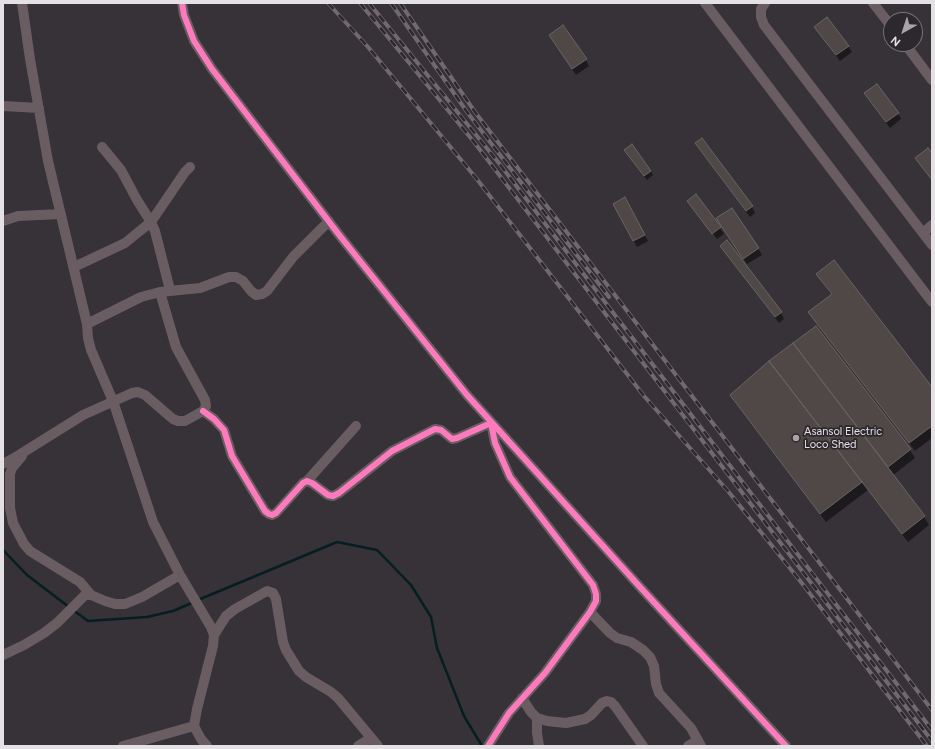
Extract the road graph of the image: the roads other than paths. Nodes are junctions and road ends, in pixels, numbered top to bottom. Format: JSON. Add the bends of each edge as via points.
{"nodes":[{"id":1,"x":22,"y":3,"type":"edge"},
{"id":2,"x":182,"y":3,"type":"edge"},
{"id":3,"x":705,"y":3,"type":"edge"},
{"id":4,"x":765,"y":3,"type":"edge"},
{"id":5,"x":873,"y":3,"type":"edge"},
{"id":6,"x":883,"y":16,"type":"edge"},
{"id":7,"x":911,"y":52,"type":"edge"},
{"id":8,"x":932,"y":80,"type":"edge"},
{"id":9,"x":3,"y":106,"type":"edge"},
{"id":10,"x":39,"y":108,"type":"junction"},
{"id":11,"x":102,"y":147,"type":"dead end"},
{"id":12,"x":190,"y":167,"type":"dead end"},
{"id":13,"x":60,"y":214,"type":"junction"},
{"id":14,"x":3,"y":221,"type":"edge"},
{"id":15,"x":329,"y":221,"type":"junction"},
{"id":16,"x":151,"y":222,"type":"junction"},
{"id":17,"x":932,"y":226,"type":"edge"},
{"id":18,"x":922,"y":233,"type":"junction"},
{"id":19,"x":932,"y":245,"type":"edge"},
{"id":20,"x":74,"y":267,"type":"junction"},
{"id":21,"x":165,"y":291,"type":"junction"},
{"id":22,"x":932,"y":302,"type":"edge"},
{"id":23,"x":87,"y":324,"type":"junction"},
{"id":24,"x":113,"y":401,"type":"junction"},
{"id":25,"x":204,"y":411,"type":"junction"},
{"id":26,"x":492,"y":423,"type":"junction"},
{"id":27,"x":356,"y":426,"type":"dead end"},
{"id":28,"x":23,"y":453,"type":"junction"},
{"id":29,"x":3,"y":464,"type":"edge"},
{"id":30,"x":307,"y":481,"type":"junction"},
{"id":31,"x":182,"y":578,"type":"junction"},
{"id":32,"x":88,"y":595,"type":"junction"},
{"id":33,"x":590,"y":612,"type":"junction"},
{"id":34,"x":213,"y":631,"type":"junction"},
{"id":35,"x":3,"y":654,"type":"edge"},
{"id":36,"x":522,"y":698,"type":"junction"},
{"id":37,"x":537,"y":718,"type":"junction"},
{"id":38,"x":194,"y":726,"type":"junction"},
{"id":39,"x":371,"y":738,"type":"junction"},
{"id":40,"x":699,"y":743,"type":"edge"},
{"id":41,"x":202,"y":744,"type":"edge"},
{"id":42,"x":123,"y":746,"type":"edge"},
{"id":43,"x":358,"y":746,"type":"edge"},
{"id":44,"x":378,"y":746,"type":"edge"},
{"id":45,"x":488,"y":746,"type":"edge"},
{"id":46,"x":539,"y":746,"type":"edge"},
{"id":47,"x":643,"y":746,"type":"edge"},
{"id":48,"x":688,"y":746,"type":"edge"},
{"id":49,"x":786,"y":746,"type":"edge"}],
"edges":[{"from":1,"to":10,"type":"street"},
{"from":2,"to":15,"type":"street","via":[[194,41],[212,69]]},
{"from":3,"to":22,"type":"street"},
{"from":4,"to":18,"type":"street","via":[[761,9],[764,25]]},
{"from":5,"to":6,"type":"street"},
{"from":7,"to":8,"type":"street"},
{"from":9,"to":10,"type":"street"},
{"from":10,"to":13,"type":"street"},
{"from":11,"to":16,"type":"street","via":[[121,170]]},
{"from":12,"to":16,"type":"street"},
{"from":13,"to":14,"type":"street","via":[[18,216]]},
{"from":13,"to":20,"type":"street"},
{"from":15,"to":21,"type":"street","via":[[292,258],[262,294],[256,295],[236,277],[229,277],[200,288]]},
{"from":15,"to":26,"type":"street"},
{"from":16,"to":20,"type":"street","via":[[125,243]]},
{"from":16,"to":21,"type":"street","via":[[155,231]]},
{"from":17,"to":18,"type":"street"},
{"from":18,"to":19,"type":"street"},
{"from":20,"to":23,"type":"street"},
{"from":21,"to":23,"type":"street","via":[[131,302]]},
{"from":21,"to":25,"type":"street","via":[[176,347],[205,400]]},
{"from":23,"to":24,"type":"street","via":[[91,350]]},
{"from":24,"to":25,"type":"street","via":[[138,392],[178,421],[185,421]]},
{"from":24,"to":28,"type":"street","via":[[83,415]]},
{"from":24,"to":31,"type":"street","via":[[153,522]]},
{"from":25,"to":30,"type":"street","via":[[224,430],[232,456],[269,514],[276,513]]},
{"from":26,"to":30,"type":"street","via":[[452,439],[441,430],[435,429],[392,451],[339,494],[333,496]]},
{"from":26,"to":33,"type":"street","via":[[495,443],[510,477],[593,585],[596,601]]},
{"from":26,"to":49,"type":"street"},
{"from":27,"to":30,"type":"street"},
{"from":28,"to":29,"type":"street"},
{"from":28,"to":32,"type":"street","via":[[10,474],[10,508],[13,523],[30,551],[80,582]]},
{"from":31,"to":32,"type":"street","via":[[125,604],[115,604]]},
{"from":31,"to":34,"type":"street"},
{"from":32,"to":35,"type":"street","via":[[57,623],[24,645]]},
{"from":33,"to":36,"type":"street","via":[[545,673]]},
{"from":33,"to":40,"type":"street","via":[[613,635],[631,642],[650,658],[659,692],[691,728]]},
{"from":34,"to":38,"type":"street","via":[[213,646]]},
{"from":34,"to":39,"type":"street","via":[[235,609],[267,591],[272,593],[276,598],[283,642],[299,670],[338,698]]},
{"from":36,"to":37,"type":"street"},
{"from":36,"to":45,"type":"street"},
{"from":37,"to":46,"type":"street"},
{"from":37,"to":47,"type":"street","via":[[574,722],[591,715],[602,703],[611,702]]},
{"from":38,"to":41,"type":"street"},
{"from":38,"to":42,"type":"street"},
{"from":39,"to":43,"type":"street"},
{"from":39,"to":44,"type":"street"},
{"from":40,"to":48,"type":"street"}]}
